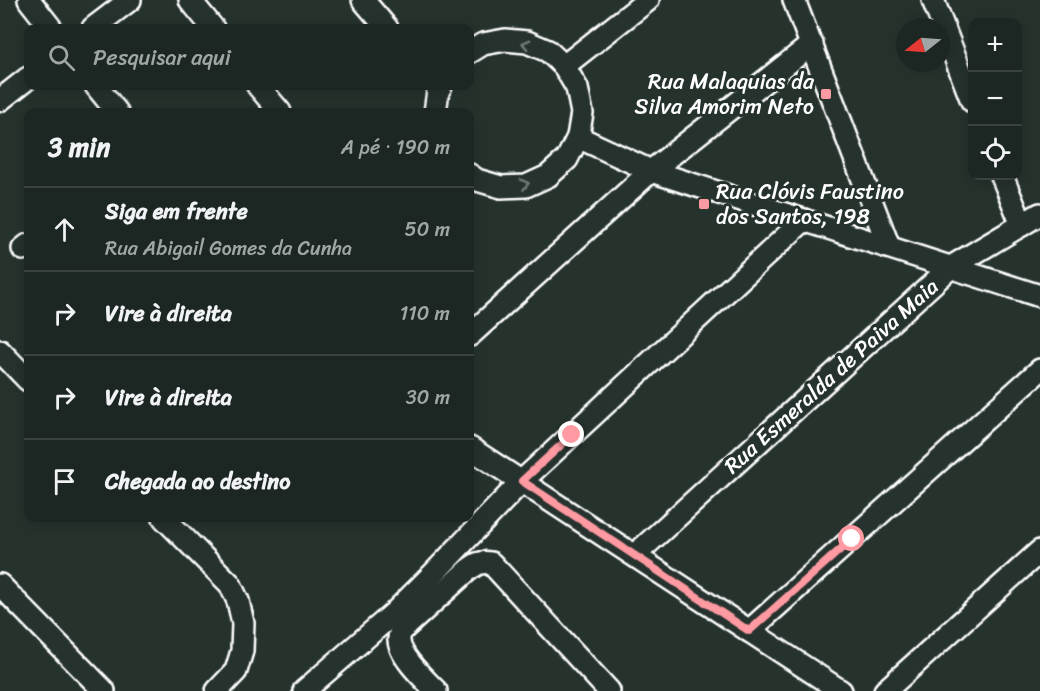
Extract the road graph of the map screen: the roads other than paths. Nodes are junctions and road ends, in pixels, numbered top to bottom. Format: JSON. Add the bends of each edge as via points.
{"nodes":[{"id":1,"x":28,"y":0,"type":"edge"},
{"id":2,"x":130,"y":0,"type":"edge"},
{"id":3,"x":190,"y":0,"type":"edge"},
{"id":4,"x":363,"y":0,"type":"edge"},
{"id":5,"x":648,"y":0,"type":"edge"},
{"id":6,"x":794,"y":0,"type":"edge"},
{"id":7,"x":933,"y":0,"type":"edge"},
{"id":8,"x":48,"y":24,"type":"edge"},
{"id":9,"x":98,"y":24,"type":"edge"},
{"id":10,"x":210,"y":24,"type":"edge"},
{"id":11,"x":384,"y":24,"type":"edge"},
{"id":12,"x":812,"y":44,"type":"junction"},
{"id":13,"x":474,"y":50,"type":"edge"},
{"id":14,"x":564,"y":66,"type":"junction"},
{"id":15,"x":24,"y":81,"type":"edge"},
{"id":16,"x":99,"y":90,"type":"edge"},
{"id":17,"x":261,"y":90,"type":"edge"},
{"id":18,"x":438,"y":90,"type":"edge"},
{"id":19,"x":968,"y":91,"type":"edge"},
{"id":20,"x":0,"y":100,"type":"edge"},
{"id":21,"x":114,"y":108,"type":"edge"},
{"id":22,"x":277,"y":108,"type":"edge"},
{"id":23,"x":435,"y":108,"type":"edge"},
{"id":24,"x":578,"y":137,"type":"junction"},
{"id":25,"x":651,"y":171,"type":"junction"},
{"id":26,"x":474,"y":178,"type":"edge"},
{"id":27,"x":1004,"y":180,"type":"edge"},
{"id":28,"x":1040,"y":214,"type":"edge"},
{"id":29,"x":804,"y":220,"type":"junction"},
{"id":30,"x":1022,"y":225,"type":"junction"},
{"id":31,"x":889,"y":247,"type":"junction"},
{"id":32,"x":951,"y":267,"type":"junction"},
{"id":33,"x":1040,"y":296,"type":"edge"},
{"id":34,"x":474,"y":331,"type":"edge"},
{"id":35,"x":0,"y":351,"type":"edge"},
{"id":36,"x":1040,"y":370,"type":"edge"},
{"id":37,"x":24,"y":376,"type":"edge"},
{"id":38,"x":474,"y":451,"type":"edge"},
{"id":39,"x":522,"y":481,"type":"junction"},
{"id":40,"x":168,"y":522,"type":"edge"},
{"id":41,"x":1040,"y":551,"type":"edge"},
{"id":42,"x":635,"y":555,"type":"junction"},
{"id":43,"x":0,"y":585,"type":"edge"},
{"id":44,"x":749,"y":631,"type":"junction"},
{"id":45,"x":104,"y":691,"type":"edge"},
{"id":46,"x":217,"y":691,"type":"edge"},
{"id":47,"x":304,"y":691,"type":"edge"},
{"id":48,"x":436,"y":691,"type":"edge"},
{"id":49,"x":609,"y":691,"type":"edge"},
{"id":50,"x":841,"y":691,"type":"edge"},
{"id":51,"x":885,"y":691,"type":"edge"}],
"edges":[{"from":1,"to":8,"type":"street"},
{"from":2,"to":9,"type":"street"},
{"from":3,"to":10,"type":"street"},
{"from":4,"to":11,"type":"street"},
{"from":5,"to":14,"type":"street"},
{"from":6,"to":12,"type":"street"},
{"from":7,"to":19,"type":"street"},
{"from":12,"to":25,"type":"street"},
{"from":12,"to":31,"type":"street"},
{"from":14,"to":13,"type":"street","one_way":true,"via":[[548,51],[527,42],[505,40]]},
{"from":14,"to":24,"type":"street","via":[[577,88],[582,112]]},
{"from":15,"to":20,"type":"street"},
{"from":16,"to":21,"type":"street"},
{"from":17,"to":22,"type":"street"},
{"from":18,"to":23,"type":"street"},
{"from":24,"to":25,"type":"street"},
{"from":26,"to":24,"type":"street","one_way":true,"via":[[501,187],[525,186],[561,165]]},
{"from":25,"to":29,"type":"street"},
{"from":25,"to":34,"type":"street"},
{"from":27,"to":30,"type":"street"},
{"from":28,"to":30,"type":"street","name":"Rua Esmeralda de Paiva Maia"},
{"from":29,"to":31,"type":"street"},
{"from":29,"to":39,"type":"street"},
{"from":30,"to":32,"type":"street","name":"Rua Esmeralda de Paiva Maia"},
{"from":31,"to":32,"type":"street"},
{"from":32,"to":33,"type":"street"},
{"from":32,"to":42,"type":"street","name":"Rua Esmeralda de Paiva Maia"},
{"from":35,"to":37,"type":"street"},
{"from":36,"to":44,"type":"street"},
{"from":38,"to":39,"type":"street"},
{"from":39,"to":42,"type":"street"},
{"from":39,"to":47,"type":"street","via":[[418,590]]},
{"from":40,"to":46,"type":"street","via":[[230,584],[238,602],[243,623],[242,651],[237,671]]},
{"from":41,"to":51,"type":"street"},
{"from":42,"to":44,"type":"street"},
{"from":43,"to":45,"type":"street"},
{"from":44,"to":50,"type":"street"},
{"from":48,"to":49,"type":"street","via":[[405,656],[398,637],[467,571],[484,562],[491,563]]}]}
